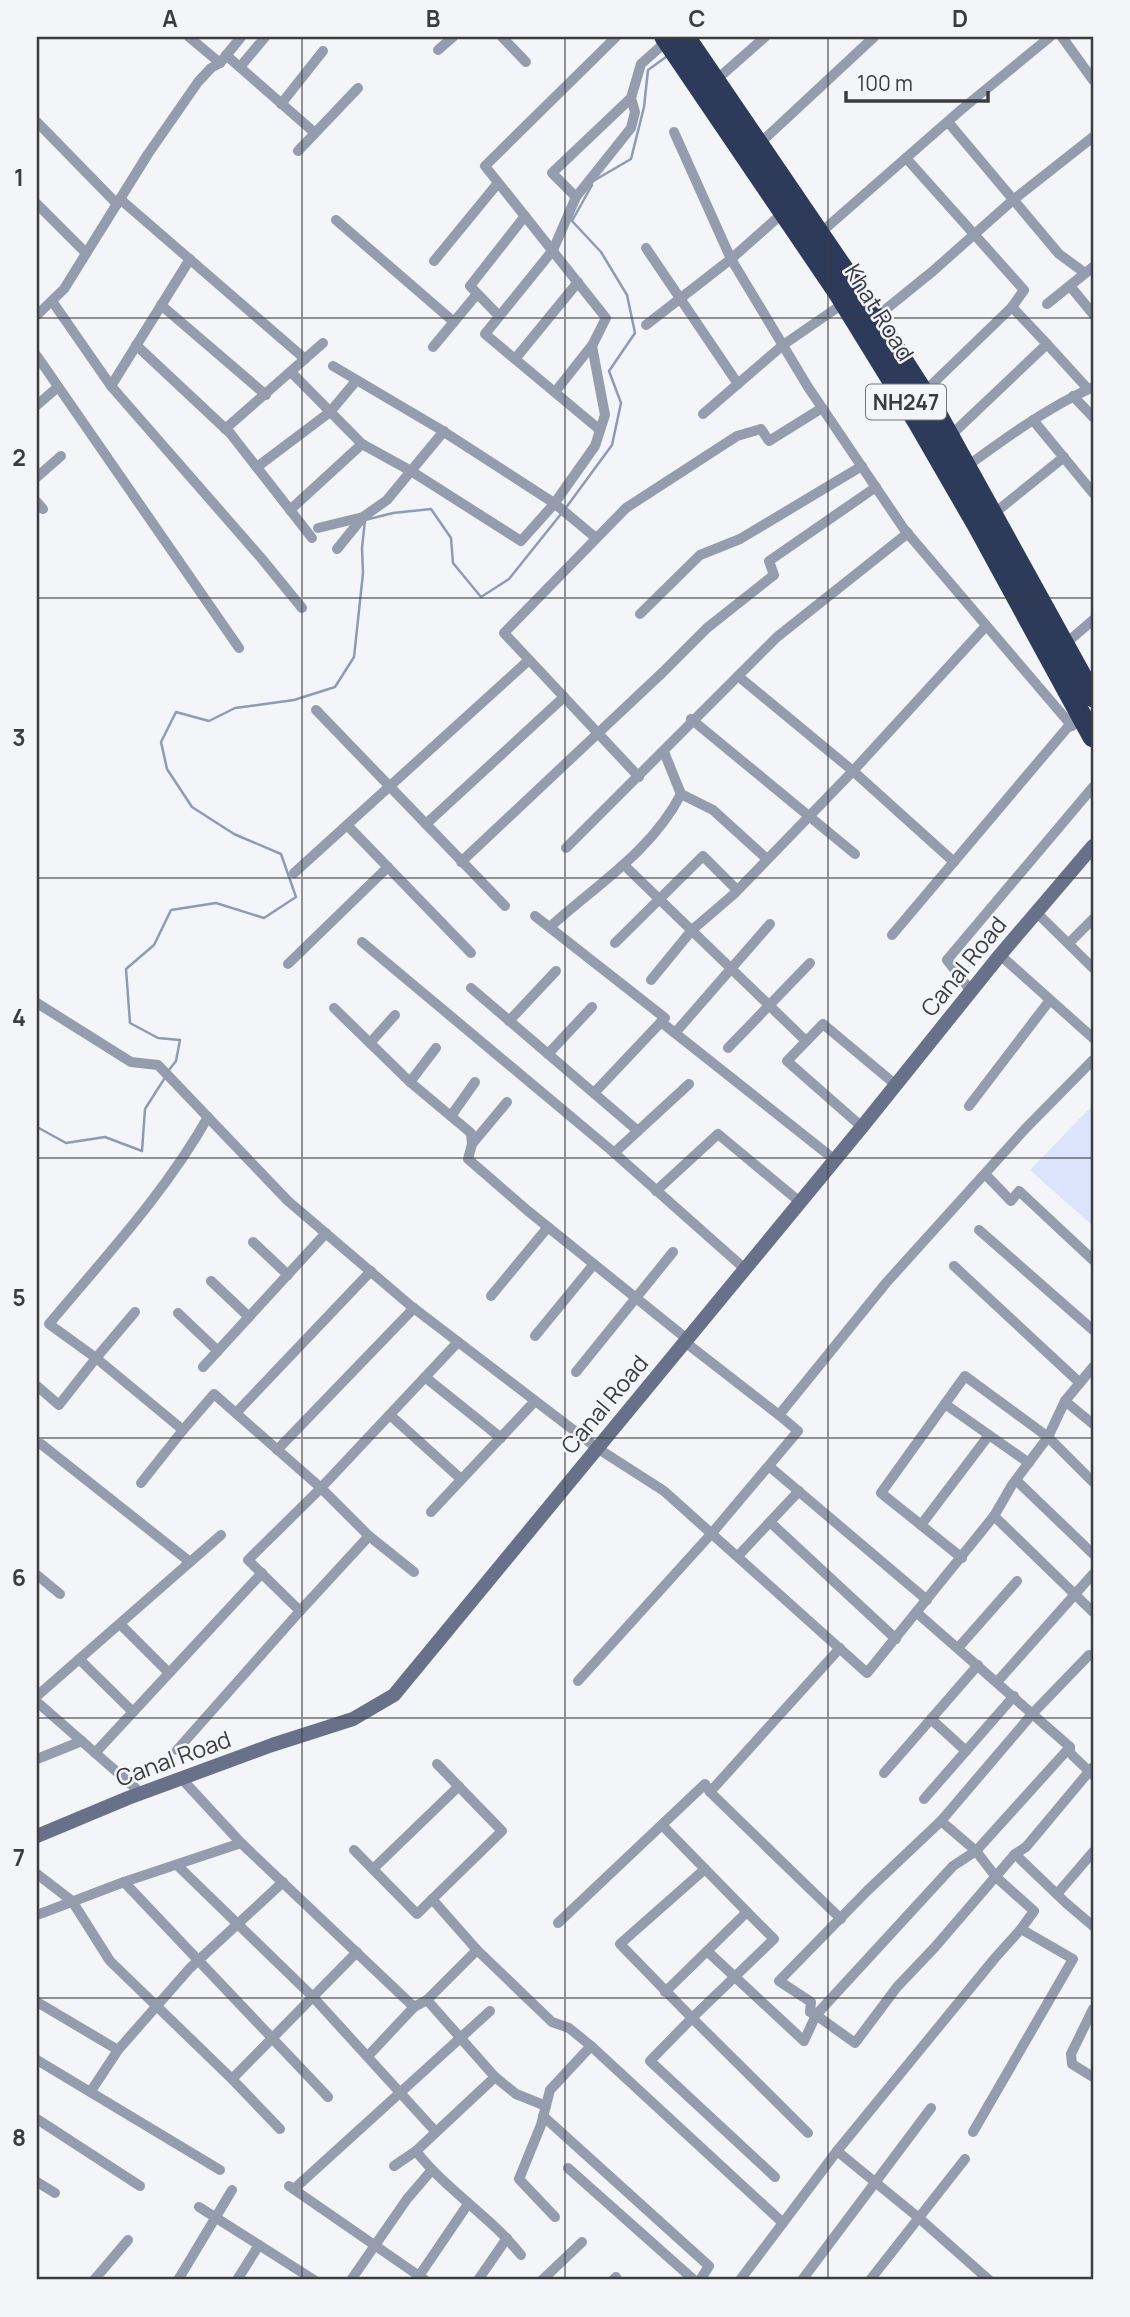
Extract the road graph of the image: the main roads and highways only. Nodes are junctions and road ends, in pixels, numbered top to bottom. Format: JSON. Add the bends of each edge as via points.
{"nodes":[{"id":1,"x":673,"y":38,"type":"edge"},
{"id":2,"x":707,"y":79,"type":"junction"},
{"id":3,"x":790,"y":211,"type":"junction"},
{"id":4,"x":868,"y":323,"type":"junction"},
{"id":5,"x":958,"y":472,"type":"junction"},
{"id":6,"x":1093,"y":697,"type":"edge"},
{"id":7,"x":1083,"y":727,"type":"edge"}],
"edges":[{"from":1,"to":2,"type":"highway","name":"Khat Road","number":"NH247"},
{"from":2,"to":3,"type":"highway","name":"Khat Road","number":"NH247"},
{"from":2,"to":3,"type":"highway","name":"Khat Road","number":"NH247","via":[[758,145]]},
{"from":3,"to":4,"type":"highway","name":"Khat Road","number":"NH247","via":[[844,303]]},
{"from":3,"to":4,"type":"highway","name":"Khat Road","number":"NH247","via":[[819,234]]},
{"from":4,"to":5,"type":"highway","name":"Khat Road","number":"NH247"},
{"from":4,"to":5,"type":"highway","name":"Khat Road","number":"NH247","via":[[923,393],[949,437]]},
{"from":5,"to":6,"type":"highway","name":"Khat Road","number":"NH247","via":[[992,515]]},
{"from":5,"to":7,"type":"highway","name":"Khat Road","number":"NH247"}]}
